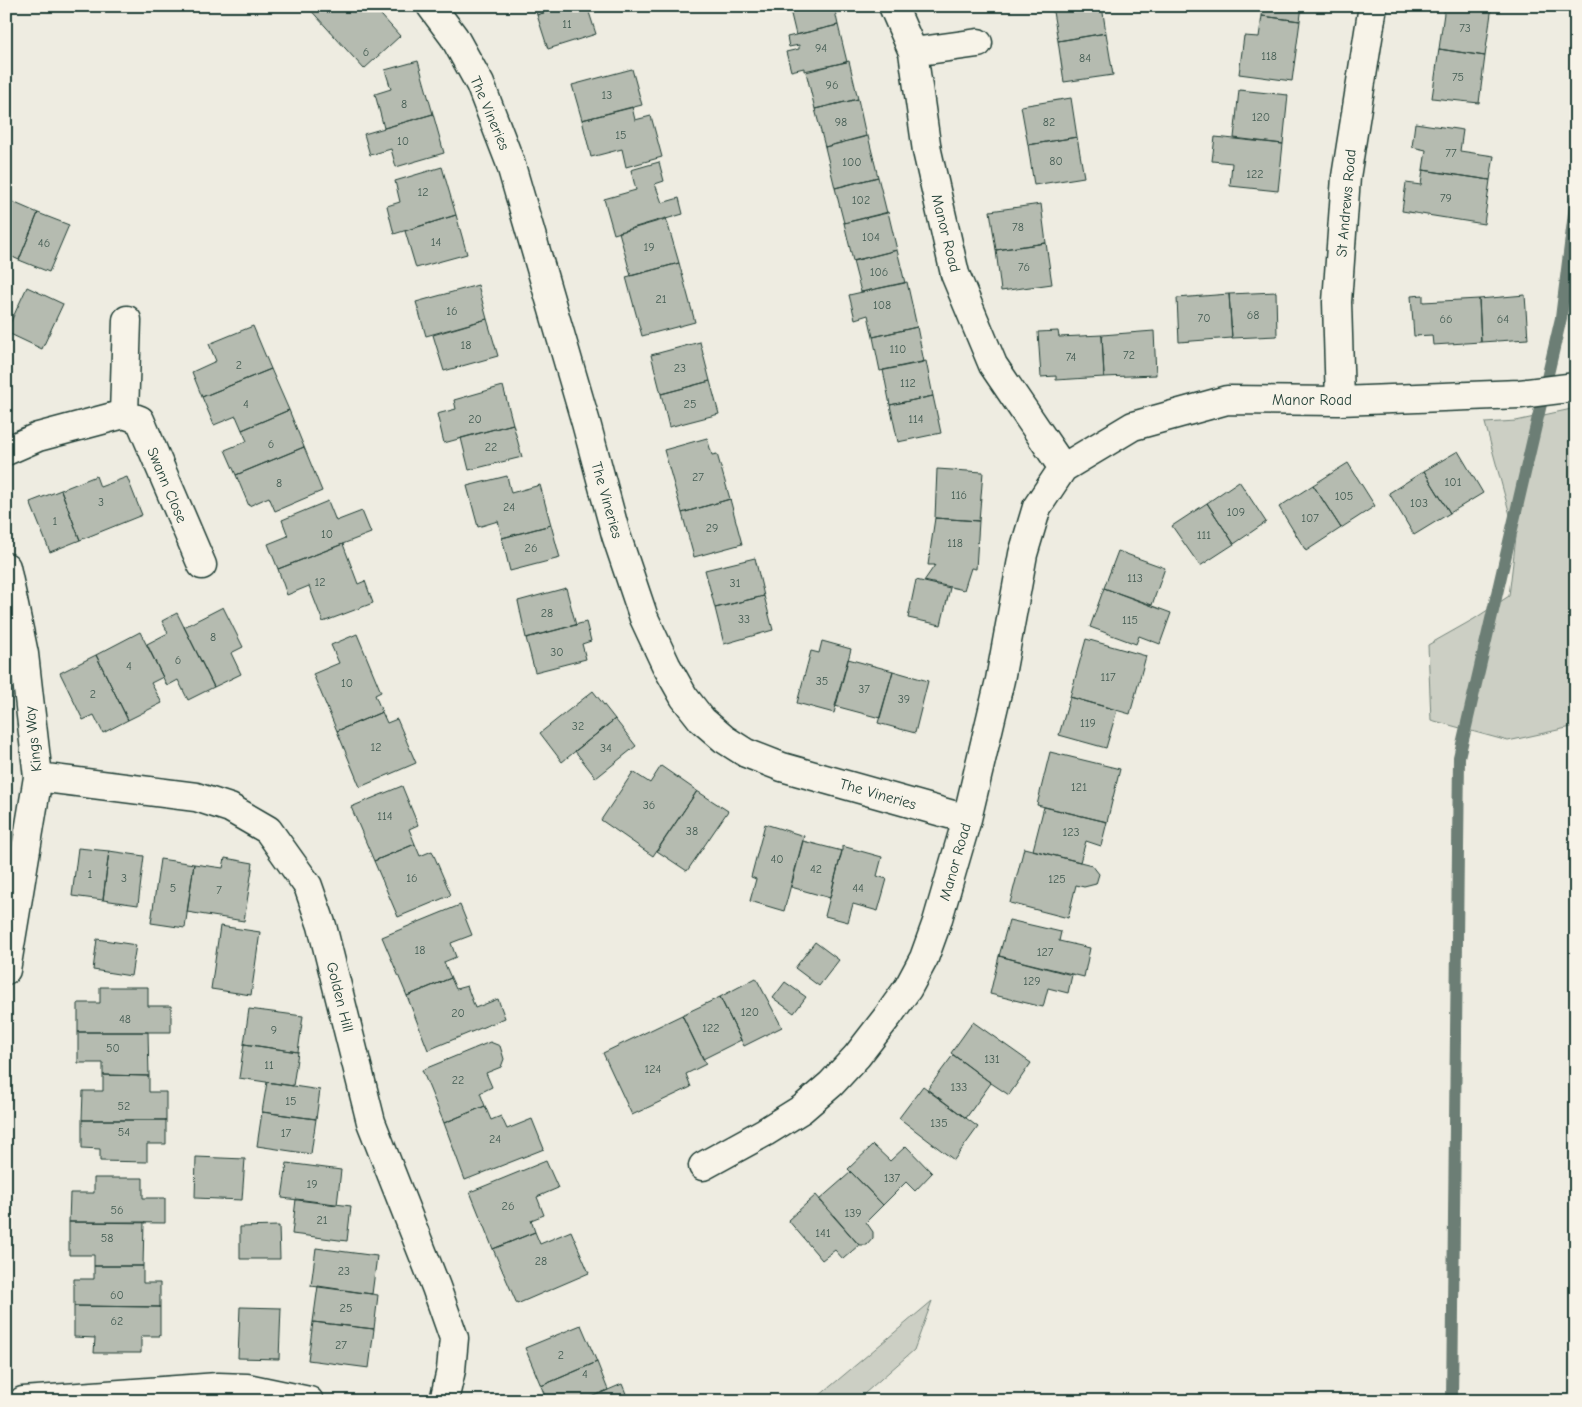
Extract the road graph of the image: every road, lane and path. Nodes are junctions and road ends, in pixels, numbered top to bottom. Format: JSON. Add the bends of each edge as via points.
{"nodes":[{"id":1,"x":431,"y":6,"type":"edge"},
{"id":2,"x":893,"y":6,"type":"edge"},
{"id":3,"x":1373,"y":6,"type":"edge"},
{"id":4,"x":978,"y":43,"type":"dead end"},
{"id":5,"x":913,"y":52,"type":"junction"},
{"id":6,"x":127,"y":320,"type":"dead end"},
{"id":7,"x":1574,"y":387,"type":"edge"},
{"id":8,"x":1340,"y":401,"type":"junction"},
{"id":9,"x":124,"y":414,"type":"junction"},
{"id":10,"x":6,"y":451,"type":"edge"},
{"id":11,"x":1063,"y":468,"type":"junction"},
{"id":12,"x":202,"y":564,"type":"dead end"},
{"id":13,"x":6,"y":567,"type":"edge"},
{"id":14,"x":38,"y":777,"type":"junction"},
{"id":15,"x":967,"y":819,"type":"junction"},
{"id":16,"x":6,"y":970,"type":"edge"},
{"id":17,"x":703,"y":1166,"type":"dead end"},
{"id":18,"x":23,"y":1401,"type":"edge"},
{"id":19,"x":309,"y":1401,"type":"edge"},
{"id":20,"x":444,"y":1401,"type":"edge"}],
"edges":[{"from":1,"to":15,"type":"street","name":"The Vineries","via":[[454,37],[480,84],[510,162],[616,535],[644,618],[684,697],[702,720],[746,753],[782,767]]},
{"from":2,"to":5,"type":"street","name":"Manor Road"},
{"from":3,"to":8,"type":"street","name":"St Andrews Road","via":[[1346,177],[1337,302]]},
{"from":4,"to":5,"type":"street"},
{"from":5,"to":11,"type":"street","name":"Manor Road","via":[[927,151],[955,274],[993,365]]},
{"from":6,"to":9,"type":"street"},
{"from":7,"to":8,"type":"street","name":"Manor Road","via":[[1520,394]]},
{"from":8,"to":11,"type":"street","name":"Manor Road","via":[[1227,400],[1133,426]]},
{"from":9,"to":10,"type":"street","via":[[38,437]]},
{"from":9,"to":12,"type":"street","name":"Swann Close","via":[[140,420]]},
{"from":11,"to":15,"type":"street","name":"Manor Road","via":[[1037,507],[1023,554],[1000,680]]},
{"from":13,"to":14,"type":"street","name":"Kings Way","via":[[24,654]]},
{"from":14,"to":16,"type":"street","name":"Kings Way"},
{"from":14,"to":20,"type":"street","name":"Golden Hill","via":[[196,797],[230,808],[268,830],[308,886],[322,926],[371,1122],[454,1338]]},
{"from":15,"to":17,"type":"street","name":"Manor Road","via":[[924,958],[888,1016],[857,1056],[802,1109]]},
{"from":18,"to":19,"type":"street","via":[[218,1387],[247,1388]]}]}
